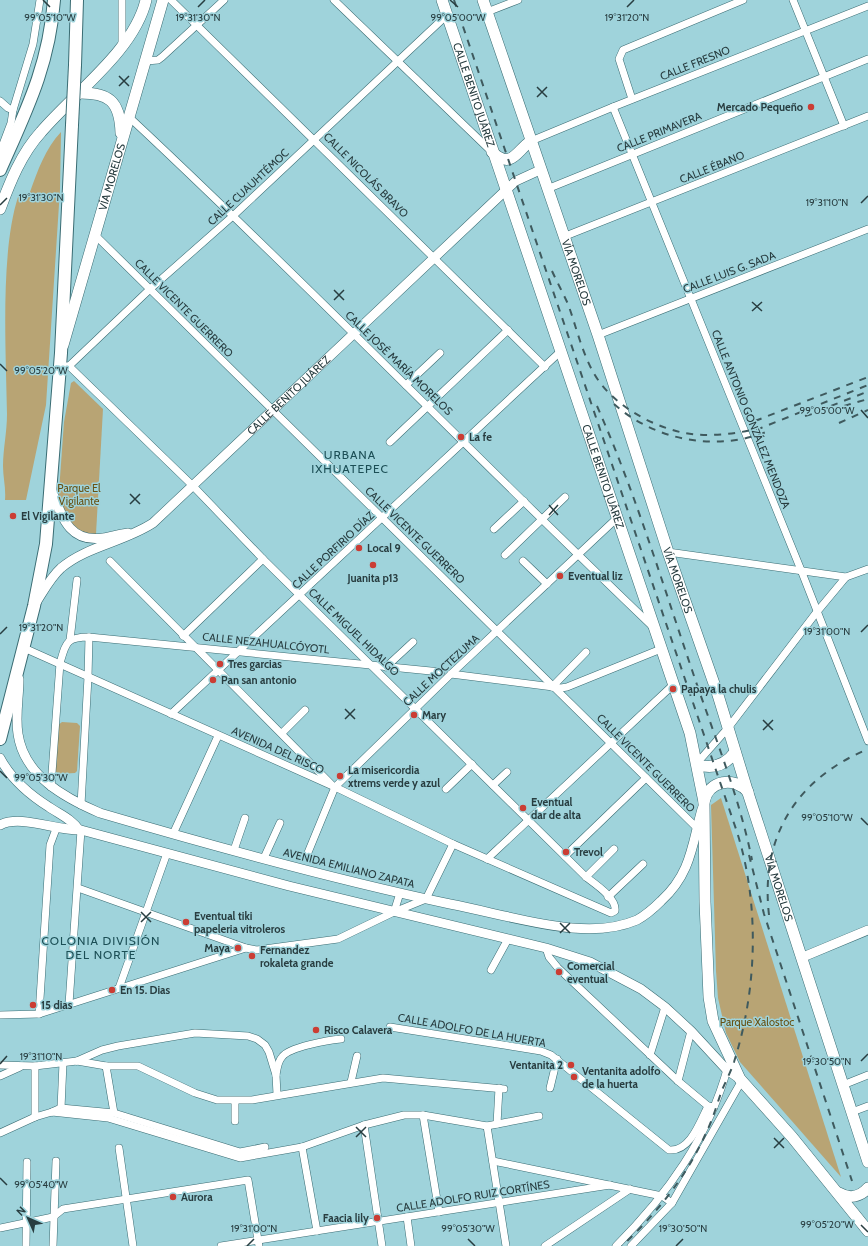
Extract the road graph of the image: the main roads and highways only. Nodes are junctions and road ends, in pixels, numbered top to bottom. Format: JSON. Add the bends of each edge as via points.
{"nodes":[{"id":1,"x":54,"y":0,"type":"edge"},
{"id":2,"x":77,"y":0,"type":"edge"},
{"id":3,"x":146,"y":0,"type":"edge"},
{"id":4,"x":163,"y":0,"type":"edge"},
{"id":5,"x":442,"y":0,"type":"edge"},
{"id":6,"x":483,"y":0,"type":"edge"},
{"id":7,"x":77,"y":93,"type":"junction"},
{"id":8,"x":531,"y":141,"type":"junction"},
{"id":9,"x":122,"y":146,"type":"junction"},
{"id":10,"x":492,"y":152,"type":"junction"},
{"id":11,"x":0,"y":170,"type":"edge"},
{"id":12,"x":540,"y":170,"type":"junction"},
{"id":13,"x":506,"y":190,"type":"junction"},
{"id":14,"x":0,"y":209,"type":"edge"},
{"id":15,"x":61,"y":353,"type":"junction"},
{"id":16,"x":52,"y":491,"type":"junction"},
{"id":17,"x":139,"y":531,"type":"junction"},
{"id":18,"x":34,"y":606,"type":"junction"},
{"id":19,"x":19,"y":670,"type":"junction"},
{"id":20,"x":0,"y":739,"type":"edge"},
{"id":21,"x":735,"y":752,"type":"junction"},
{"id":22,"x":0,"y":758,"type":"edge"},
{"id":23,"x":697,"y":764,"type":"junction"},
{"id":24,"x":748,"y":793,"type":"junction"},
{"id":25,"x":704,"y":802,"type":"junction"},
{"id":26,"x":0,"y":825,"type":"edge"},
{"id":27,"x":700,"y":829,"type":"junction"},
{"id":28,"x":80,"y":830,"type":"junction"},
{"id":29,"x":868,"y":930,"type":"edge"},
{"id":30,"x":803,"y":957,"type":"junction"},
{"id":31,"x":740,"y":1080,"type":"junction"},
{"id":32,"x":868,"y":1162,"type":"edge"},
{"id":33,"x":868,"y":1188,"type":"edge"},
{"id":34,"x":835,"y":1190,"type":"junction"},
{"id":35,"x":868,"y":1213,"type":"edge"},
{"id":36,"x":866,"y":1227,"type":"edge"}],
"edges":[{"from":1,"to":11,"type":"highway","via":[[45,62]]},
{"from":2,"to":15,"type":"highway","bridge":true},
{"from":3,"to":7,"type":"main road","via":[[138,22],[122,45],[109,62]]},
{"from":4,"to":9,"type":"main road","name":"VÍA MORELOS"},
{"from":5,"to":10,"type":"main road","name":"CALLE BENITO JUÁREZ"},
{"from":6,"to":8,"type":"main road","name":"VÍA MORELOS"},
{"from":7,"to":9,"type":"main road","via":[[94,92],[103,95],[117,107],[121,120]]},
{"from":7,"to":14,"type":"main road","via":[[39,133],[16,169]]},
{"from":8,"to":10,"type":"main road","via":[[518,155],[510,159]]},
{"from":8,"to":12,"type":"main road","name":"VÍA MORELOS"},
{"from":9,"to":15,"type":"main road","name":"VÍA MORELOS"},
{"from":10,"to":13,"type":"main road","name":"CALLE BENITO JUÁREZ"},
{"from":12,"to":13,"type":"main road","name":"CALLE BENITO JUÁREZ","via":[[516,181]]},
{"from":12,"to":21,"type":"main road","name":"VÍA MORELOS","via":[[598,336]]},
{"from":13,"to":17,"type":"main road","name":"CALLE BENITO JUÁREZ","via":[[193,486],[153,523]]},
{"from":13,"to":23,"type":"main road","name":"CALLE BENITO JUÁREZ","via":[[674,684]]},
{"from":15,"to":16,"type":"highway","via":[[64,366]]},
{"from":16,"to":17,"type":"main road","name":"CALLE BENITO JUÁREZ","via":[[64,522],[76,533],[88,538],[102,538]]},
{"from":16,"to":18,"type":"highway","via":[[46,544]]},
{"from":17,"to":18,"type":"main road","name":"CALLE BENITO JUÁREZ","via":[[69,562],[53,577]]},
{"from":18,"to":19,"type":"highway"},
{"from":19,"to":20,"type":"highway"},
{"from":19,"to":27,"type":"main road","name":"AVENIDA EMILIANO ZAPATA","via":[[17,720],[22,749],[29,763],[52,787],[81,805],[100,813],[301,870],[554,925],[600,929],[619,926],[651,911],[678,884]]},
{"from":21,"to":23,"type":"main road","via":[[718,766]]},
{"from":21,"to":24,"type":"main road","name":"VÍA MORELOS"},
{"from":22,"to":28,"type":"main road","via":[[17,781]]},
{"from":23,"to":25,"type":"main road"},
{"from":24,"to":25,"type":"main road","via":[[738,784],[724,782],[709,790]]},
{"from":24,"to":30,"type":"main road","name":"VÍA MORELOS"},
{"from":25,"to":27,"type":"main road"},
{"from":26,"to":28,"type":"main road","via":[[22,821],[56,829]]},
{"from":27,"to":31,"type":"main road","via":[[709,997],[713,1020]]},
{"from":28,"to":31,"type":"main road","via":[[394,912],[546,948],[590,962],[641,989],[665,1007]]},
{"from":29,"to":30,"type":"main road"},
{"from":30,"to":32,"type":"main road","name":"VÍA MORELOS"},
{"from":31,"to":34,"type":"main road","via":[[792,1137]]},
{"from":33,"to":34,"type":"main road","via":[[862,1194],[850,1197]]},
{"from":34,"to":36,"type":"main road"},
{"from":35,"to":36,"type":"main road"}]}
